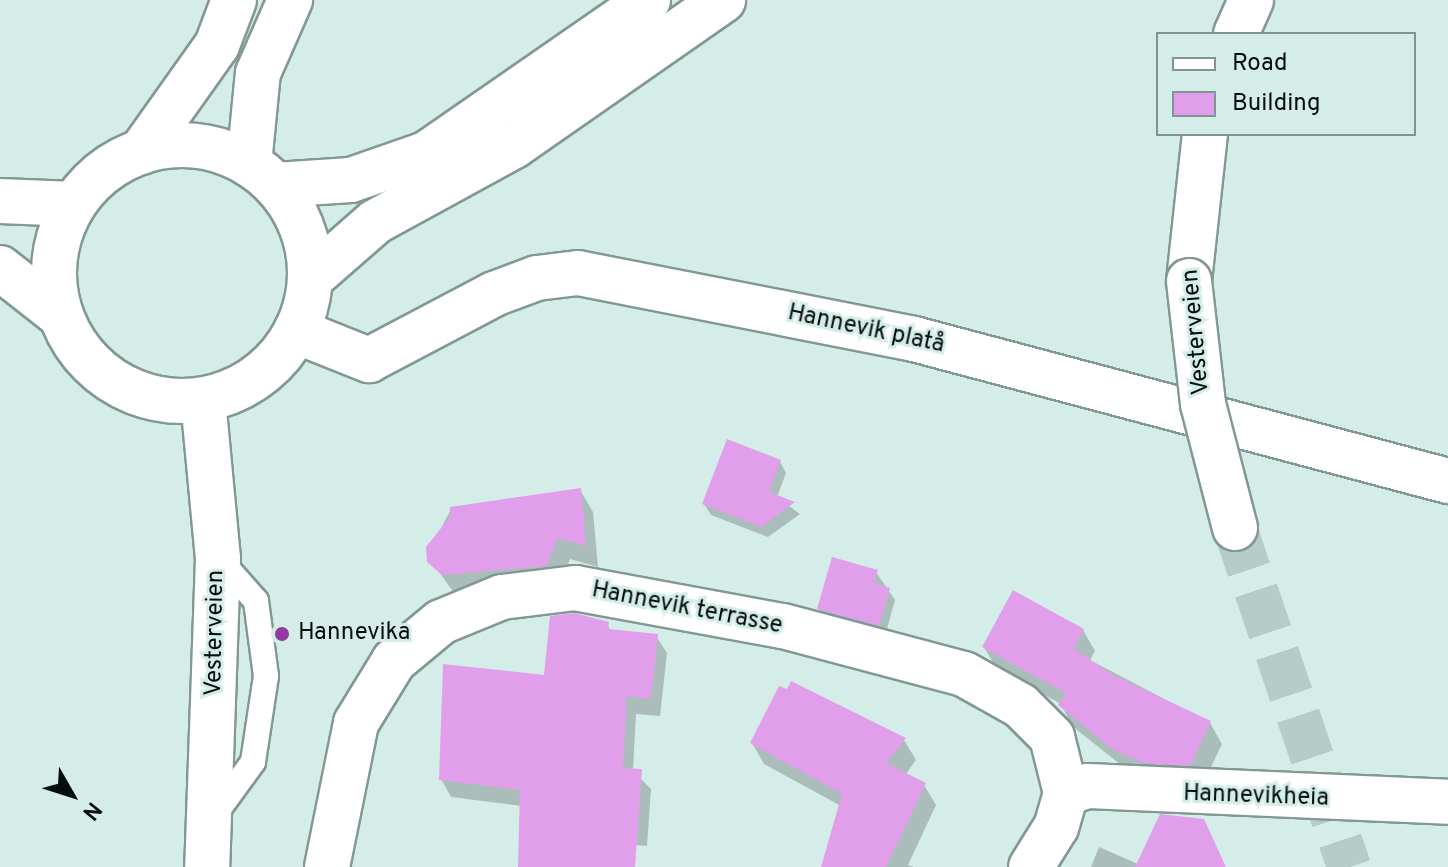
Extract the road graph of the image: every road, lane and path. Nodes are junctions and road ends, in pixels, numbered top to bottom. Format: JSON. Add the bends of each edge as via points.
{"nodes":[{"id":1,"x":234,"y":0,"type":"edge"},
{"id":2,"x":290,"y":0,"type":"edge"},
{"id":3,"x":648,"y":0,"type":"edge"},
{"id":4,"x":723,"y":0,"type":"edge"},
{"id":5,"x":1251,"y":0,"type":"edge"},
{"id":6,"x":1237,"y":32,"type":"edge"},
{"id":7,"x":1205,"y":136,"type":"edge"},
{"id":8,"x":141,"y":152,"type":"junction"},
{"id":9,"x":262,"y":174,"type":"junction"},
{"id":10,"x":0,"y":201,"type":"edge"},
{"id":11,"x":74,"y":204,"type":"junction"},
{"id":12,"x":0,"y":268,"type":"edge"},
{"id":13,"x":310,"y":279,"type":"junction"},
{"id":14,"x":60,"y":315,"type":"junction"},
{"id":15,"x":296,"y":331,"type":"junction"},
{"id":16,"x":203,"y":400,"type":"junction"},
{"id":17,"x":1448,"y":481,"type":"edge"},
{"id":18,"x":1235,"y":528,"type":"tunnel mouth"},
{"id":19,"x":1066,"y":793,"type":"junction"},
{"id":20,"x":1448,"y":802,"type":"edge"},
{"id":21,"x":207,"y":867,"type":"edge"},
{"id":22,"x":327,"y":867,"type":"edge"},
{"id":23,"x":1031,"y":867,"type":"edge"}],
"edges":[{"from":1,"to":8,"type":"main road","via":[[217,45]]},
{"from":2,"to":9,"type":"main road","via":[[258,73]]},
{"from":3,"to":9,"type":"main road","via":[[426,154],[351,180]]},
{"from":4,"to":13,"type":"main road","via":[[514,146],[375,222]]},
{"from":5,"to":6,"type":"main road"},
{"from":7,"to":18,"type":"main road","name":"Vesterveien","bridge":true,"via":[[1189,281],[1203,404]]},
{"from":8,"to":9,"type":"main road","via":[[196,145]]},
{"from":8,"to":11,"type":"main road","via":[[103,172]]},
{"from":9,"to":13,"type":"main road","via":[[307,245]]},
{"from":10,"to":11,"type":"main road"},
{"from":11,"to":14,"type":"main road","via":[[57,243]]},
{"from":12,"to":14,"type":"main road"},
{"from":13,"to":15,"type":"main road"},
{"from":14,"to":16,"type":"main road","via":[[76,347],[111,380],[167,401]]},
{"from":15,"to":16,"type":"main road","via":[[273,364],[241,387]]},
{"from":15,"to":17,"type":"main road","name":"Hannevik platå","via":[[369,360],[494,294],[537,278],[578,273],[914,339]]},
{"from":16,"to":21,"type":"main road","name":"Vesterveien","via":[[218,558]]},
{"from":19,"to":20,"type":"main road","name":"Hannevikheia","via":[[1088,786]]},
{"from":19,"to":22,"type":"main road","name":"Hannevik terrasse","via":[[1052,737],[1021,706],[964,674],[783,626],[575,588],[502,597],[441,622],[394,661],[356,723]]},
{"from":19,"to":23,"type":"main road","via":[[1056,827]]}]}
